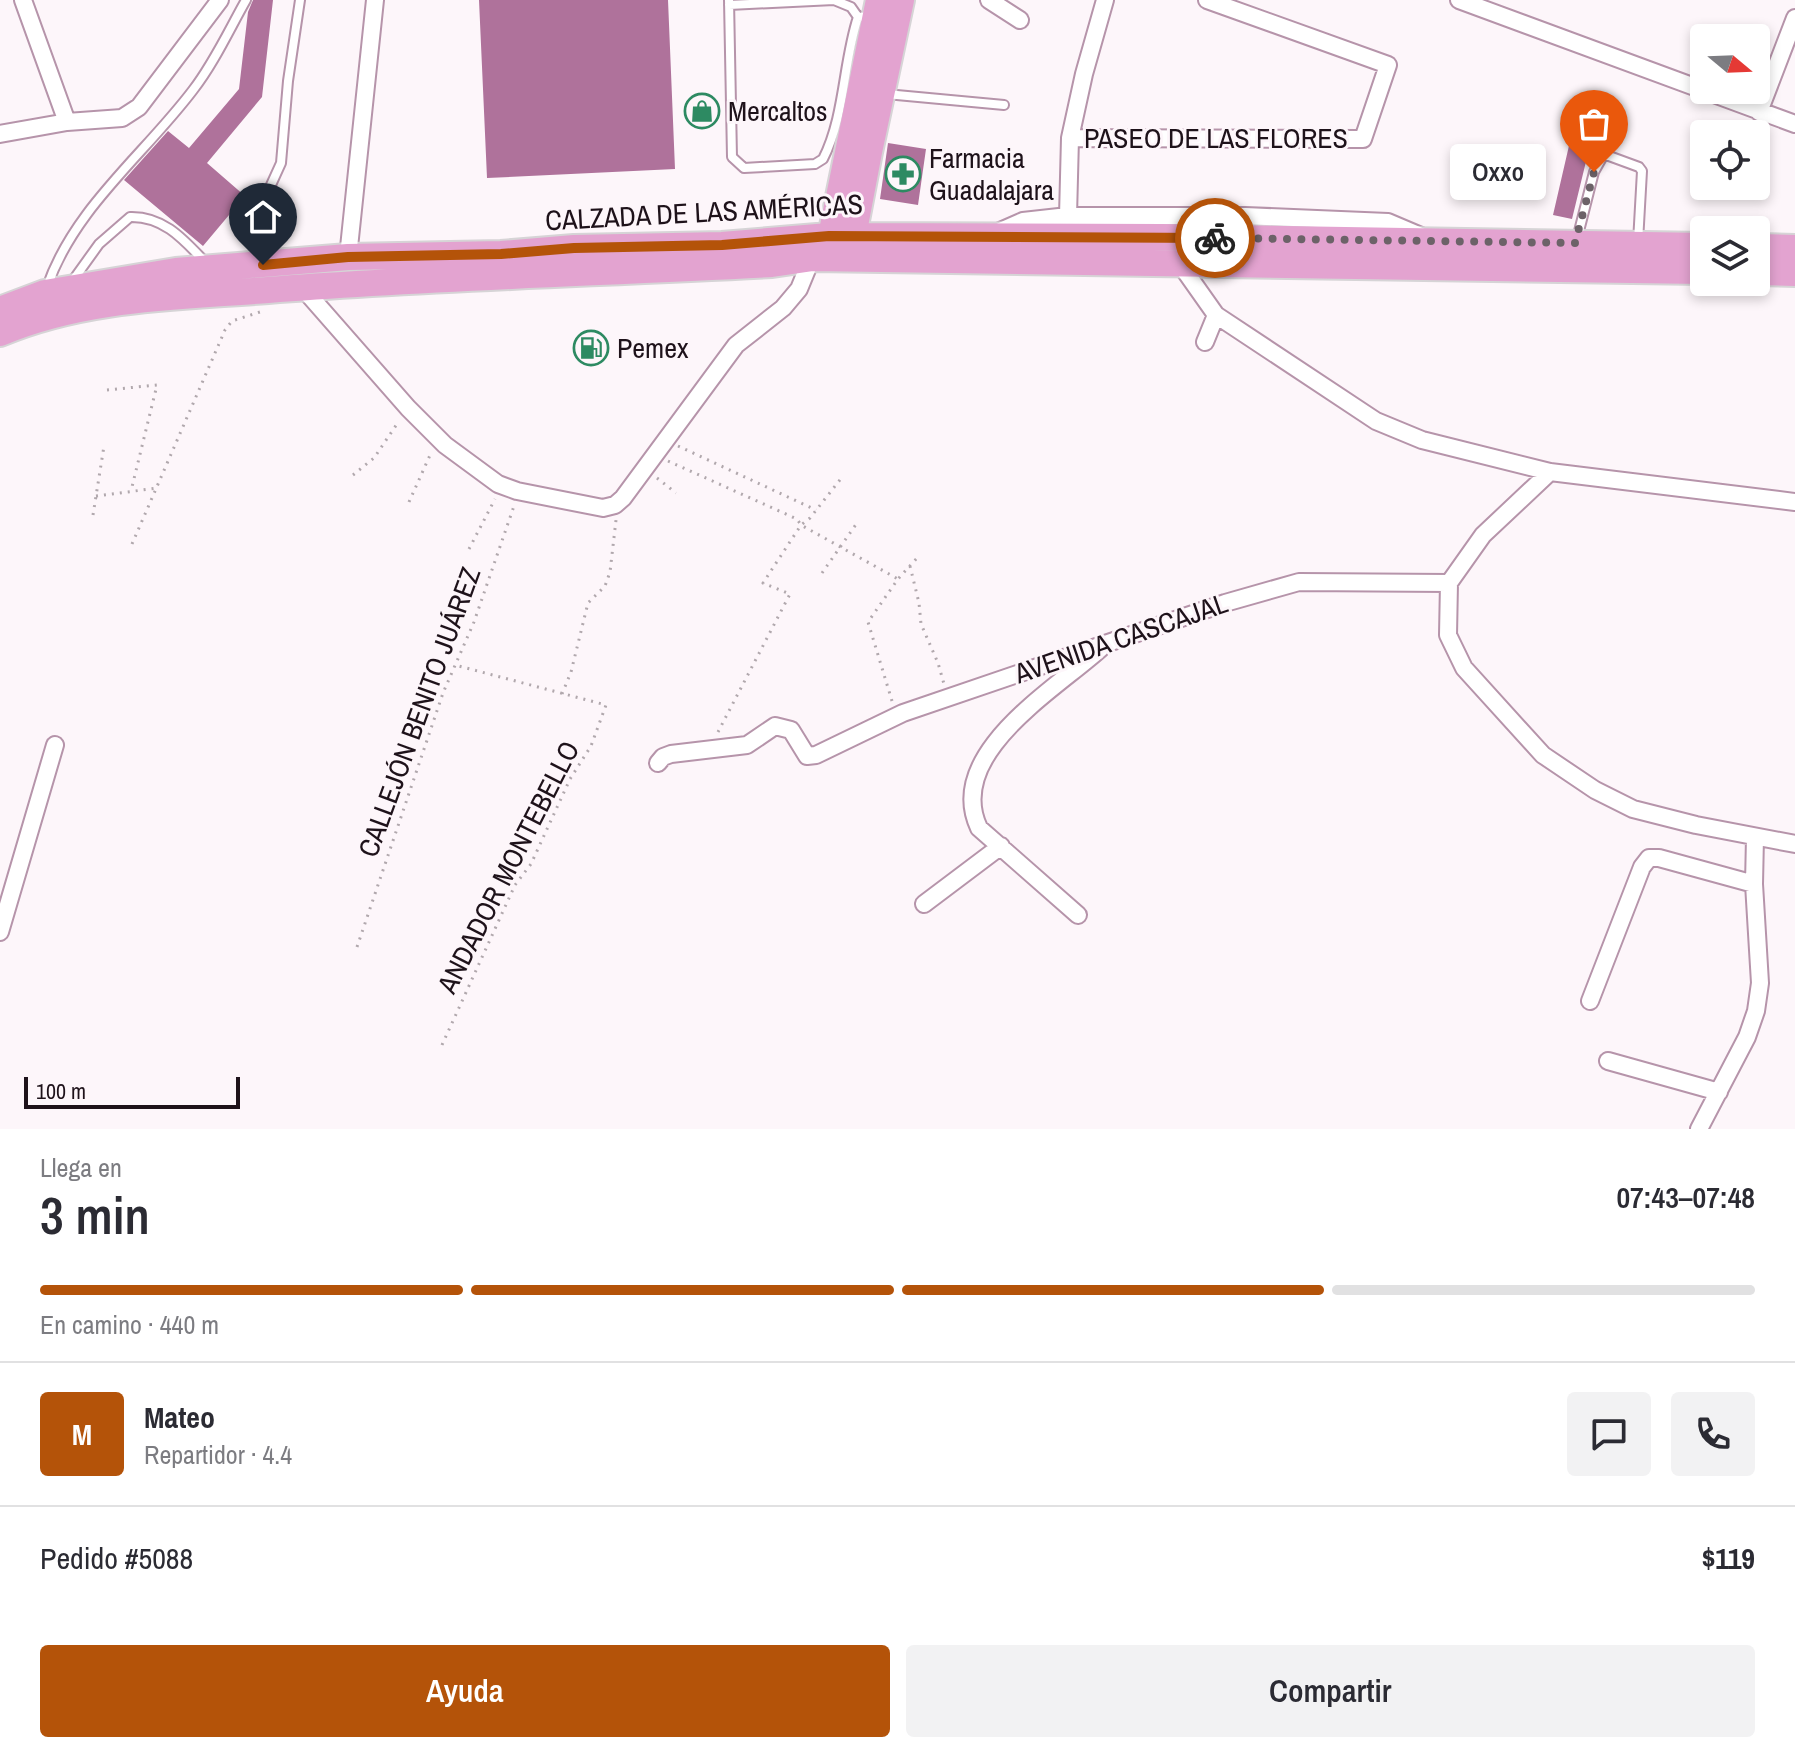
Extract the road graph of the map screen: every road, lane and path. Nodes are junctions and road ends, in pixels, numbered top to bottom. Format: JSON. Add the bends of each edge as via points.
{"nodes":[{"id":1,"x":23,"y":0,"type":"edge"},
{"id":2,"x":220,"y":0,"type":"edge"},
{"id":3,"x":246,"y":0,"type":"edge"},
{"id":4,"x":300,"y":0,"type":"edge"},
{"id":5,"x":375,"y":0,"type":"edge"},
{"id":6,"x":901,"y":0,"type":"edge"},
{"id":7,"x":989,"y":0,"type":"edge"},
{"id":8,"x":1105,"y":0,"type":"edge"},
{"id":9,"x":1207,"y":0,"type":"edge"},
{"id":10,"x":1459,"y":0,"type":"edge"},
{"id":11,"x":1511,"y":0,"type":"edge"},
{"id":12,"x":729,"y":3,"type":"edge"},
{"id":13,"x":871,"y":11,"type":"edge"},
{"id":14,"x":1506,"y":18,"type":"junction"},
{"id":15,"x":1795,"y":18,"type":"edge"},
{"id":16,"x":1020,"y":20,"type":"dead end"},
{"id":17,"x":881,"y":94,"type":"junction"},
{"id":18,"x":1004,"y":105,"type":"dead end"},
{"id":19,"x":1759,"y":112,"type":"junction"},
{"id":20,"x":67,"y":122,"type":"junction"},
{"id":21,"x":1795,"y":124,"type":"edge"},
{"id":22,"x":0,"y":134,"type":"edge"},
{"id":23,"x":1070,"y":138,"type":"junction"},
{"id":24,"x":1068,"y":216,"type":"junction"},
{"id":25,"x":991,"y":235,"type":"junction"},
{"id":26,"x":1430,"y":240,"type":"junction"},
{"id":27,"x":1575,"y":243,"type":"junction"},
{"id":28,"x":1638,"y":245,"type":"junction"},
{"id":29,"x":1690,"y":246,"type":"edge"},
{"id":30,"x":832,"y":247,"type":"junction"},
{"id":31,"x":1795,"y":248,"type":"edge"},
{"id":32,"x":348,"y":257,"type":"junction"},
{"id":33,"x":1770,"y":257,"type":"edge"},
{"id":34,"x":1180,"y":264,"type":"junction"},
{"id":35,"x":1770,"y":264,"type":"edge"},
{"id":36,"x":212,"y":269,"type":"junction"},
{"id":37,"x":1690,"y":271,"type":"edge"},
{"id":38,"x":1795,"y":273,"type":"edge"},
{"id":39,"x":275,"y":276,"type":"junction"},
{"id":40,"x":301,"y":286,"type":"junction"},
{"id":41,"x":57,"y":291,"type":"junction"},
{"id":42,"x":0,"y":310,"type":"edge"},
{"id":43,"x":1216,"y":315,"type":"junction"},
{"id":44,"x":0,"y":333,"type":"edge"},
{"id":45,"x":1205,"y":342,"type":"dead end"},
{"id":46,"x":107,"y":390,"type":"dead end"},
{"id":47,"x":408,"y":408,"type":"junction"},
{"id":48,"x":437,"y":439,"type":"junction"},
{"id":49,"x":665,"y":440,"type":"junction"},
{"id":50,"x":104,"y":446,"type":"dead end"},
{"id":51,"x":649,"y":462,"type":"junction"},
{"id":52,"x":1550,"y":472,"type":"junction"},
{"id":53,"x":353,"y":475,"type":"dead end"},
{"id":54,"x":843,"y":476,"type":"dead end"},
{"id":55,"x":158,"y":488,"type":"junction"},
{"id":56,"x":510,"y":488,"type":"junction"},
{"id":57,"x":131,"y":491,"type":"junction"},
{"id":58,"x":676,"y":493,"type":"dead end"},
{"id":59,"x":96,"y":496,"type":"junction"},
{"id":60,"x":409,"y":502,"type":"dead end"},
{"id":61,"x":1795,"y":502,"type":"edge"},
{"id":62,"x":615,"y":505,"type":"junction"},
{"id":63,"x":816,"y":510,"type":"junction"},
{"id":64,"x":93,"y":515,"type":"dead end"},
{"id":65,"x":857,"y":523,"type":"dead end"},
{"id":66,"x":801,"y":525,"type":"junction"},
{"id":67,"x":132,"y":544,"type":"dead end"},
{"id":68,"x":841,"y":545,"type":"junction"},
{"id":69,"x":469,"y":549,"type":"dead end"},
{"id":70,"x":917,"y":558,"type":"dead end"},
{"id":71,"x":910,"y":566,"type":"junction"},
{"id":72,"x":822,"y":573,"type":"dead end"},
{"id":73,"x":898,"y":579,"type":"junction"},
{"id":74,"x":1449,"y":583,"type":"junction"},
{"id":75,"x":1105,"y":644,"type":"junction"},
{"id":76,"x":455,"y":665,"type":"junction"},
{"id":77,"x":562,"y":694,"type":"junction"},
{"id":78,"x":947,"y":698,"type":"junction"},
{"id":79,"x":897,"y":716,"type":"junction"},
{"id":80,"x":55,"y":745,"type":"dead end"},
{"id":81,"x":709,"y":749,"type":"junction"},
{"id":82,"x":658,"y":763,"type":"dead end"},
{"id":83,"x":1755,"y":837,"type":"junction"},
{"id":84,"x":1795,"y":844,"type":"edge"},
{"id":85,"x":1001,"y":846,"type":"junction"},
{"id":86,"x":1754,"y":884,"type":"junction"},
{"id":87,"x":6,"y":890,"type":"edge"},
{"id":88,"x":924,"y":904,"type":"dead end"},
{"id":89,"x":1078,"y":915,"type":"dead end"},
{"id":90,"x":0,"y":932,"type":"edge"},
{"id":91,"x":357,"y":947,"type":"dead end"},
{"id":92,"x":1590,"y":1001,"type":"dead end"},
{"id":93,"x":442,"y":1045,"type":"dead end"},
{"id":94,"x":1608,"y":1061,"type":"dead end"},
{"id":95,"x":1719,"y":1092,"type":"junction"},
{"id":96,"x":1699,"y":1129,"type":"edge"}],
"edges":[{"from":1,"to":20,"type":"street"},
{"from":2,"to":20,"type":"street","via":[[139,107],[122,118]]},
{"from":3,"to":41,"type":"lane","via":[[195,89],[70,238],[56,260]]},
{"from":4,"to":39,"type":"lane","via":[[281,163],[261,207],[260,224]]},
{"from":5,"to":32,"type":"street"},
{"from":6,"to":17,"type":"main road"},
{"from":7,"to":16,"type":"street"},
{"from":8,"to":23,"type":"street"},
{"from":9,"to":23,"type":"street","name":"PASEO DE LAS FLORES","via":[[1388,65],[1363,139]]},
{"from":10,"to":14,"type":"street"},
{"from":11,"to":14,"type":"street"},
{"from":12,"to":13,"type":"lane","via":[[834,0]]},
{"from":12,"to":13,"type":"lane","via":[[732,157],[744,168],[815,164],[823,159],[852,35]]},
{"from":13,"to":30,"type":"main road"},
{"from":14,"to":19,"type":"street"},
{"from":15,"to":19,"type":"street"},
{"from":17,"to":18,"type":"lane"},
{"from":17,"to":30,"type":"main road"},
{"from":19,"to":21,"type":"street"},
{"from":20,"to":22,"type":"street"},
{"from":23,"to":24,"type":"street"},
{"from":24,"to":25,"type":"street","via":[[1023,221]]},
{"from":24,"to":26,"type":"street","via":[[1388,222]]},
{"from":25,"to":26,"type":"main road","name":"CALZADA DE LAS AMÉRICAS"},
{"from":25,"to":30,"type":"main road","name":"CALZADA DE LAS AMÉRICAS"},
{"from":26,"to":27,"type":"main road","name":"CALZADA DE LAS AMÉRICAS"},
{"from":27,"to":28,"type":"main road","name":"CALZADA DE LAS AMÉRICAS"},
{"from":27,"to":28,"type":"lane","via":[[1594,172],[1603,156],[1609,156],[1642,171]]},
{"from":28,"to":29,"type":"main road","name":"CALZADA DE LAS AMÉRICAS"},
{"from":30,"to":32,"type":"main road","name":"CALZADA DE LAS AMÉRICAS","via":[[574,248]]},
{"from":30,"to":34,"type":"main road","name":"CALZADA DE LAS AMÉRICAS"},
{"from":30,"to":40,"type":"main road","name":"CALZADA DE LAS AMÉRICAS","via":[[772,264]]},
{"from":30,"to":49,"type":"street","via":[[783,308],[736,345]]},
{"from":31,"to":33,"type":"main road"},
{"from":32,"to":39,"type":"main road","name":"CALZADA DE LAS AMÉRICAS"},
{"from":34,"to":37,"type":"main road","name":"CALZADA DE LAS AMÉRICAS"},
{"from":34,"to":43,"type":"street"},
{"from":35,"to":38,"type":"main road"},
{"from":36,"to":39,"type":"main road","name":"CALZADA DE LAS AMÉRICAS"},
{"from":36,"to":41,"type":"main road","name":"CALZADA DE LAS AMÉRICAS"},
{"from":36,"to":41,"type":"lane","via":[[174,230],[147,217],[130,217]]},
{"from":39,"to":40,"type":"main road","name":"CALZADA DE LAS AMÉRICAS"},
{"from":39,"to":44,"type":"main road","name":"CALZADA DE LAS AMÉRICAS","via":[[130,299],[30,320]]},
{"from":39,"to":55,"type":"path","via":[[266,309],[232,321],[225,330]]},
{"from":40,"to":47,"type":"street"},
{"from":41,"to":42,"type":"main road","name":"CALZADA DE LAS AMÉRICAS"},
{"from":43,"to":45,"type":"street"},
{"from":43,"to":52,"type":"street","via":[[1376,421],[1422,440]]},
{"from":46,"to":57,"type":"path","via":[[157,385]]},
{"from":47,"to":48,"type":"street"},
{"from":47,"to":53,"type":"path","via":[[374,458]]},
{"from":48,"to":56,"type":"street"},
{"from":48,"to":60,"type":"path"},
{"from":49,"to":51,"type":"street"},
{"from":49,"to":63,"type":"path"},
{"from":50,"to":59,"type":"path"},
{"from":51,"to":58,"type":"path"},
{"from":51,"to":62,"type":"street"},
{"from":51,"to":66,"type":"path","via":[[797,519]]},
{"from":52,"to":61,"type":"street"},
{"from":52,"to":74,"type":"street","via":[[1483,535]]},
{"from":54,"to":63,"type":"path"},
{"from":55,"to":57,"type":"path"},
{"from":55,"to":67,"type":"path"},
{"from":56,"to":62,"type":"street","via":[[587,506]]},
{"from":56,"to":69,"type":"path"},
{"from":56,"to":76,"type":"path","name":"CALLEJÓN BENITO JUÁREZ","via":[[474,622]]},
{"from":57,"to":59,"type":"path"},
{"from":59,"to":64,"type":"path"},
{"from":62,"to":77,"type":"path","via":[[610,572],[601,593],[588,603]]},
{"from":63,"to":66,"type":"path"},
{"from":65,"to":68,"type":"path"},
{"from":66,"to":68,"type":"path"},
{"from":66,"to":81,"type":"path","via":[[763,583],[790,594]]},
{"from":68,"to":72,"type":"path"},
{"from":68,"to":73,"type":"path"},
{"from":70,"to":71,"type":"path"},
{"from":71,"to":73,"type":"path"},
{"from":71,"to":78,"type":"path","via":[[921,624]]},
{"from":73,"to":79,"type":"path","via":[[868,622]]},
{"from":74,"to":75,"type":"street","name":"AVENIDA CASCAJAL","via":[[1299,582]]},
{"from":74,"to":83,"type":"street","via":[[1448,635],[1464,668],[1543,755],[1633,809]]},
{"from":75,"to":78,"type":"street","name":"AVENIDA CASCAJAL"},
{"from":75,"to":85,"type":"street","via":[[993,743],[980,769],[973,814],[979,828]]},
{"from":76,"to":77,"type":"path"},
{"from":76,"to":91,"type":"path","name":"CALLEJÓN BENITO JUÁREZ"},
{"from":77,"to":93,"type":"path","name":"ANDADOR MONTEBELLO","via":[[606,705],[591,746],[515,885]]},
{"from":78,"to":79,"type":"street","name":"AVENIDA CASCAJAL"},
{"from":79,"to":81,"type":"street","name":"AVENIDA CASCAJAL","via":[[816,755],[807,756],[791,730],[775,726],[747,745]]},
{"from":80,"to":87,"type":"street"},
{"from":81,"to":82,"type":"street","via":[[671,754]]},
{"from":83,"to":84,"type":"street"},
{"from":83,"to":86,"type":"street"},
{"from":85,"to":88,"type":"street"},
{"from":85,"to":89,"type":"street"},
{"from":86,"to":92,"type":"street","via":[[1649,858]]},
{"from":86,"to":95,"type":"street","via":[[1760,983],[1756,1011]]},
{"from":87,"to":90,"type":"street"},
{"from":94,"to":95,"type":"street"},
{"from":95,"to":96,"type":"street"}]}
